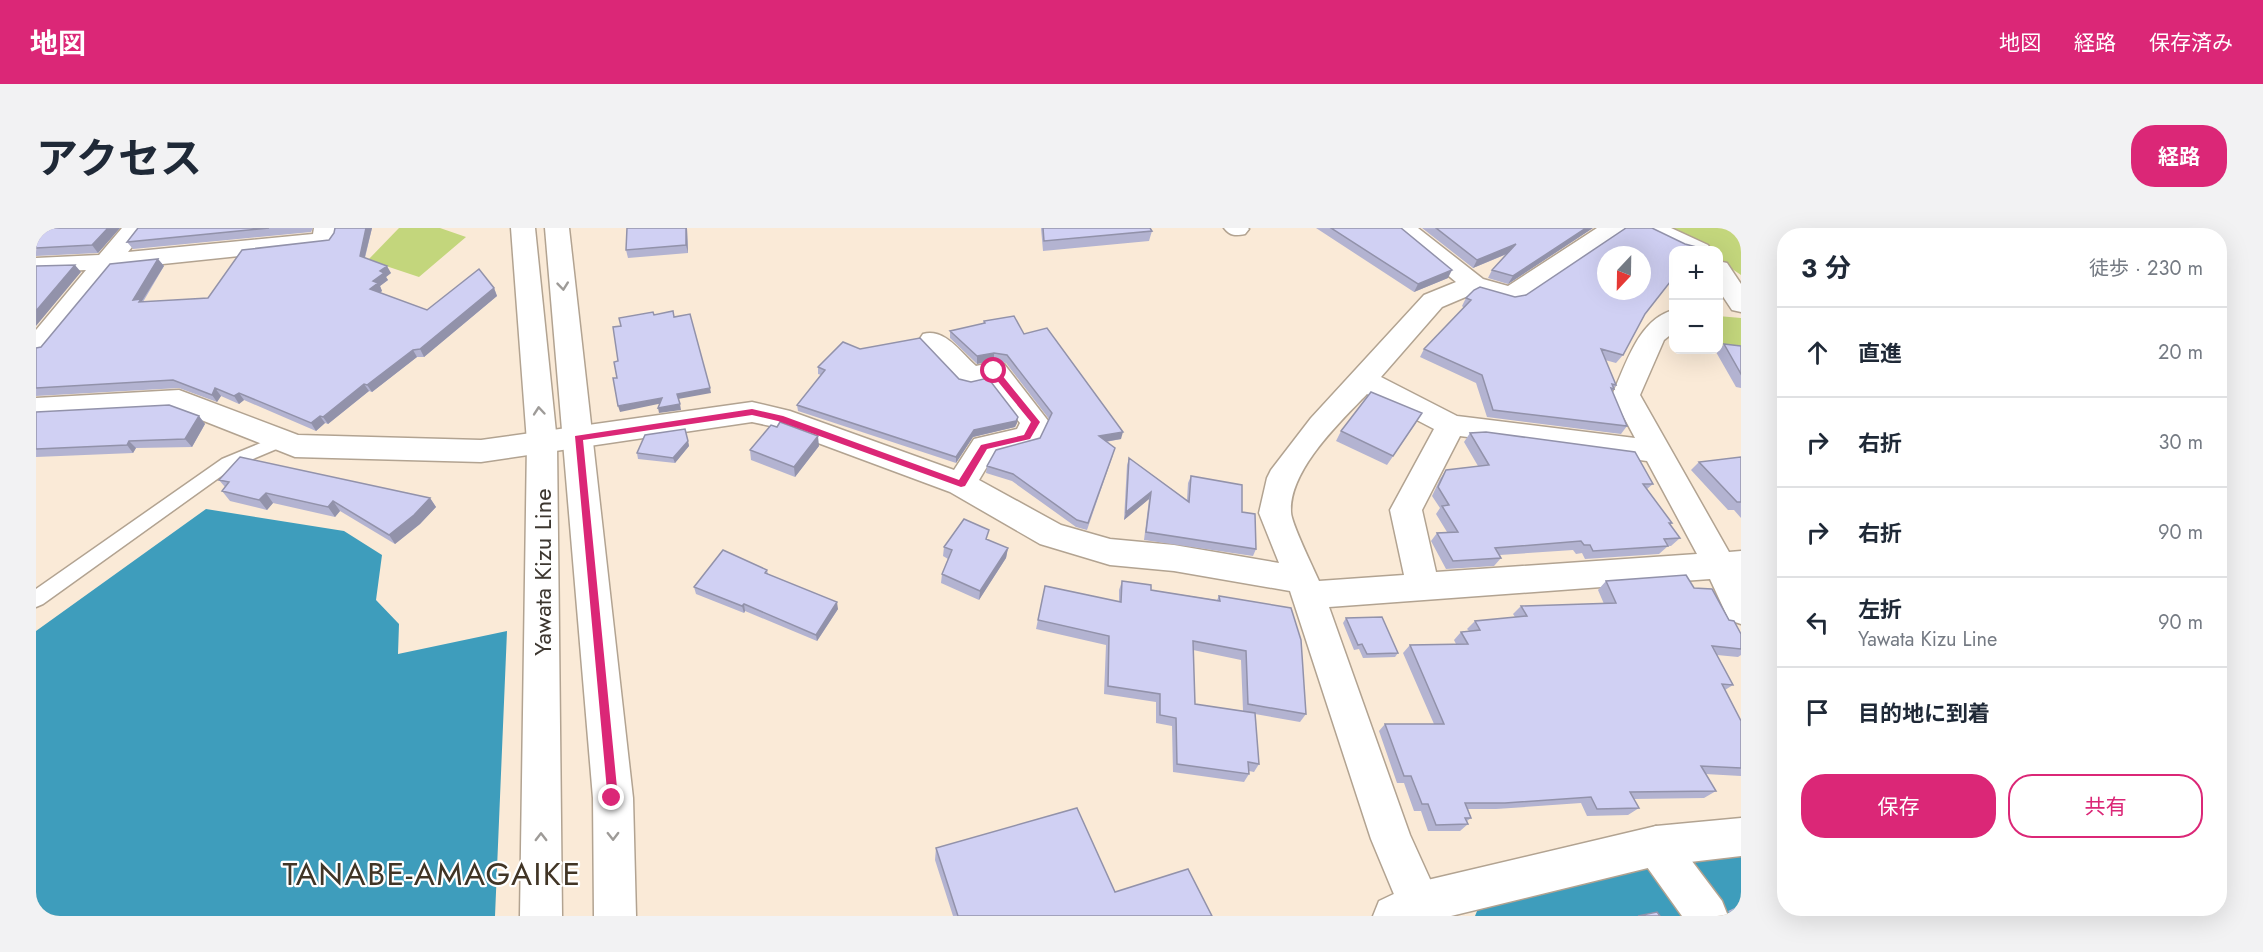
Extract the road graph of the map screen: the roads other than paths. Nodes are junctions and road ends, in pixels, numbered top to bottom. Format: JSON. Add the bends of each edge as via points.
{"nodes":[{"id":1,"x":135,"y":228,"type":"edge"},
{"id":2,"x":326,"y":228,"type":"edge"},
{"id":3,"x":523,"y":228,"type":"edge"},
{"id":4,"x":557,"y":228,"type":"edge"},
{"id":5,"x":1403,"y":228,"type":"edge"},
{"id":6,"x":1613,"y":228,"type":"edge"},
{"id":7,"x":1653,"y":228,"type":"edge"},
{"id":8,"x":1691,"y":246,"type":"edge"},
{"id":9,"x":106,"y":262,"type":"junction"},
{"id":10,"x":36,"y":266,"type":"edge"},
{"id":11,"x":1723,"y":275,"type":"edge"},
{"id":12,"x":1474,"y":284,"type":"junction"},
{"id":13,"x":1723,"y":302,"type":"edge"},
{"id":14,"x":1741,"y":304,"type":"edge"},
{"id":15,"x":1669,"y":322,"type":"edge"},
{"id":16,"x":40,"y":337,"type":"edge"},
{"id":17,"x":932,"y":340,"type":"dead end"},
{"id":18,"x":1363,"y":380,"type":"junction"},
{"id":19,"x":36,"y":408,"type":"edge"},
{"id":20,"x":1451,"y":425,"type":"junction"},
{"id":21,"x":579,"y":438,"type":"junction"},
{"id":22,"x":280,"y":441,"type":"junction"},
{"id":23,"x":542,"y":442,"type":"junction"},
{"id":24,"x":1658,"y":452,"type":"junction"},
{"id":25,"x":961,"y":484,"type":"junction"},
{"id":26,"x":1730,"y":564,"type":"edge"},
{"id":27,"x":1305,"y":587,"type":"junction"},
{"id":28,"x":1423,"y":587,"type":"junction"},
{"id":29,"x":36,"y":599,"type":"edge"},
{"id":30,"x":1741,"y":610,"type":"edge"},
{"id":31,"x":1741,"y":837,"type":"edge"},
{"id":32,"x":1656,"y":846,"type":"junction"},
{"id":33,"x":1414,"y":912,"type":"edge"},
{"id":34,"x":541,"y":916,"type":"edge"},
{"id":35,"x":615,"y":916,"type":"edge"},
{"id":36,"x":1707,"y":916,"type":"edge"}],
"edges":[{"from":1,"to":9,"type":"street"},
{"from":2,"to":9,"type":"street","via":[[324,240]]},
{"from":23,"to":3,"type":"street","name":"Yawata Kizu Line","one_way":true},
{"from":4,"to":21,"type":"street","name":"Yawata Kizu Line","one_way":true},
{"from":5,"to":12,"type":"street"},
{"from":6,"to":12,"type":"street","via":[[1511,295]]},
{"from":7,"to":8,"type":"street"},
{"from":9,"to":10,"type":"street"},
{"from":9,"to":16,"type":"street"},
{"from":11,"to":14,"type":"street"},
{"from":12,"to":18,"type":"street","via":[[1433,301]]},
{"from":13,"to":14,"type":"street"},
{"from":15,"to":24,"type":"street","via":[[1653,336],[1626,395]]},
{"from":17,"to":25,"type":"street","via":[[970,377],[994,371],[1035,422],[1027,437],[984,447]]},
{"from":18,"to":20,"type":"street"},
{"from":18,"to":27,"type":"street","via":[[1321,425],[1282,478],[1275,513]]},
{"from":19,"to":22,"type":"street","via":[[179,400]]},
{"from":20,"to":24,"type":"street"},
{"from":20,"to":28,"type":"street","via":[[1406,510]]},
{"from":21,"to":23,"type":"street"},
{"from":21,"to":25,"type":"street","via":[[752,412],[780,418]]},
{"from":21,"to":35,"type":"street","name":"Yawata Kizu Line","one_way":true,"via":[[612,798]]},
{"from":22,"to":23,"type":"street","via":[[295,446],[481,451]]},
{"from":22,"to":29,"type":"lane","via":[[228,463]]},
{"from":34,"to":23,"type":"street","name":"Yawata Kizu Line","one_way":true},
{"from":24,"to":26,"type":"street"},
{"from":25,"to":27,"type":"street","via":[[1051,535],[1110,552],[1174,558]]},
{"from":26,"to":28,"type":"street"},
{"from":26,"to":30,"type":"street"},
{"from":27,"to":28,"type":"street"},
{"from":27,"to":33,"type":"street"},
{"from":31,"to":32,"type":"street"},
{"from":32,"to":33,"type":"street"},
{"from":32,"to":36,"type":"street"}]}
